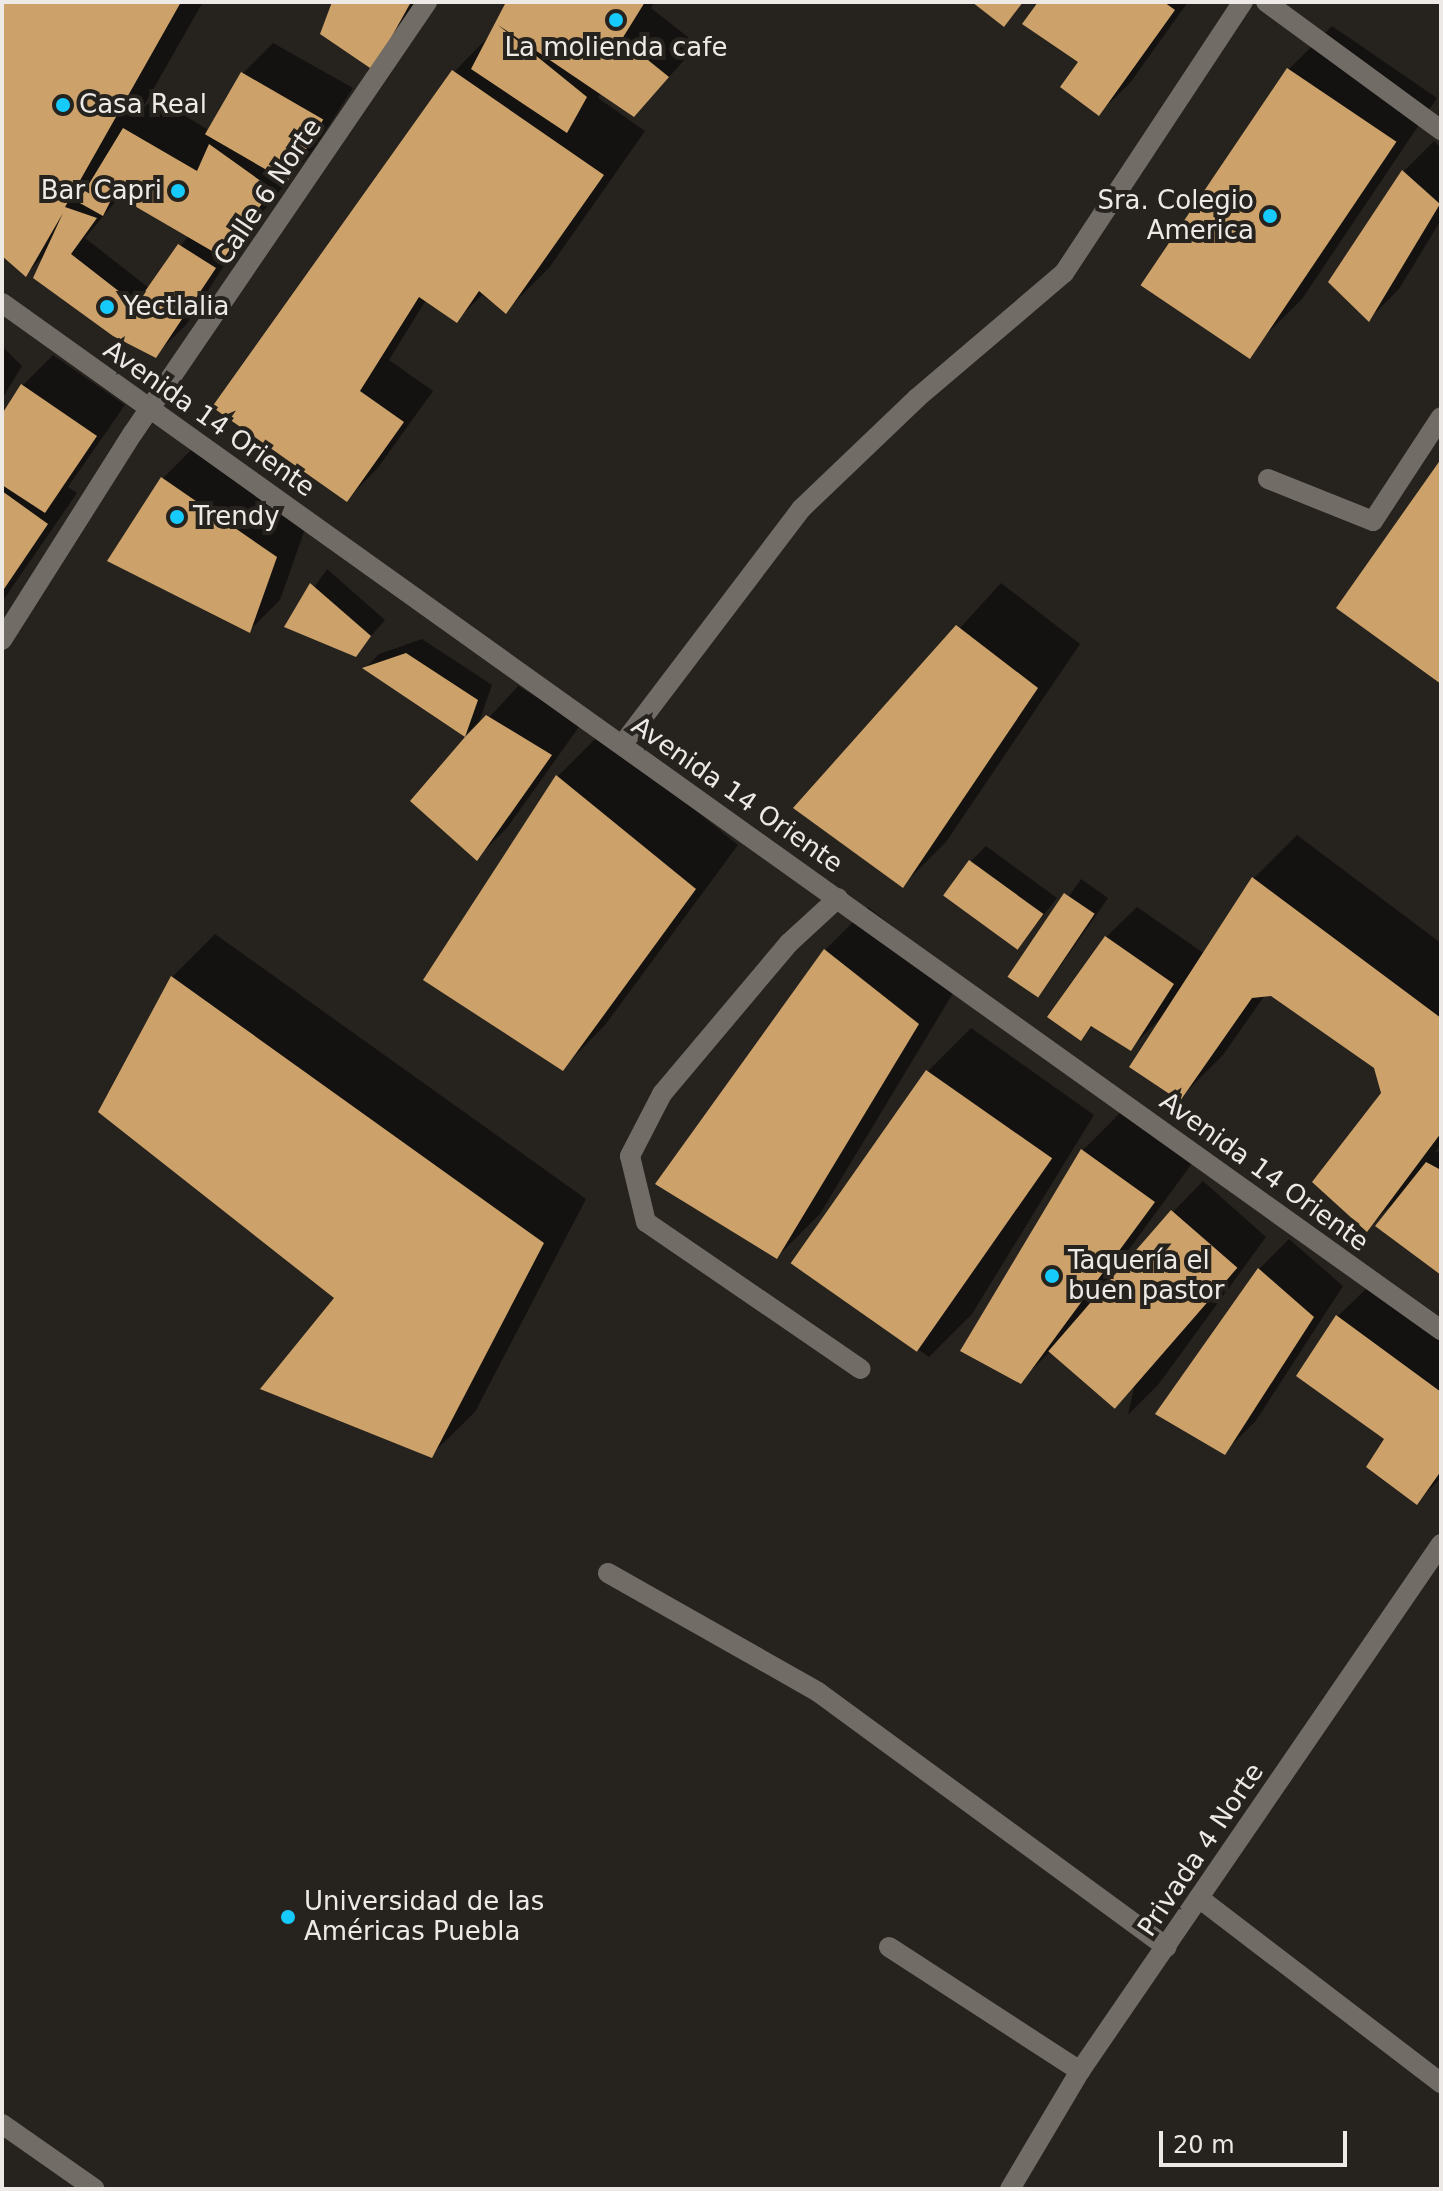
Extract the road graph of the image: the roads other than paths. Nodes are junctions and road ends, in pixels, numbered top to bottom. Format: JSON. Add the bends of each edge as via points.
{"nodes":[{"id":1,"x":427,"y":2,"type":"edge"},
{"id":2,"x":1243,"y":2,"type":"edge"},
{"id":3,"x":1266,"y":2,"type":"edge"},
{"id":4,"x":1439,"y":125,"type":"edge"},
{"id":5,"x":2,"y":303,"type":"edge"},
{"id":6,"x":151,"y":410,"type":"junction"},
{"id":7,"x":1441,"y":417,"type":"edge"},
{"id":8,"x":1268,"y":479,"type":"dead end"},
{"id":9,"x":2,"y":640,"type":"edge"},
{"id":10,"x":622,"y":745,"type":"junction"},
{"id":11,"x":838,"y":898,"type":"junction"},
{"id":12,"x":1441,"y":1330,"type":"edge"},
{"id":13,"x":861,"y":1369,"type":"dead end"},
{"id":14,"x":1441,"y":1544,"type":"edge"},
{"id":15,"x":608,"y":1573,"type":"dead end"},
{"id":16,"x":1199,"y":1898,"type":"junction"},
{"id":17,"x":889,"y":1947,"type":"dead end"},
{"id":18,"x":1167,"y":1947,"type":"junction"},
{"id":19,"x":1080,"y":2071,"type":"junction"},
{"id":20,"x":1441,"y":2083,"type":"edge"},
{"id":21,"x":2,"y":2124,"type":"edge"},
{"id":22,"x":95,"y":2189,"type":"edge"},
{"id":23,"x":1010,"y":2189,"type":"edge"}],
"edges":[{"from":1,"to":6,"type":"street","name":"Calle 6 Norte"},
{"from":2,"to":10,"type":"street","via":[[1064,273],[917,398],[801,509]]},
{"from":3,"to":4,"type":"street"},
{"from":5,"to":6,"type":"street","name":"Avenida 14 Oriente"},
{"from":6,"to":9,"type":"street","name":"Calle 6 Norte"},
{"from":6,"to":10,"type":"street","name":"Avenida 14 Oriente"},
{"from":7,"to":8,"type":"street","via":[[1373,521]]},
{"from":10,"to":11,"type":"street","name":"Avenida 14 Oriente"},
{"from":11,"to":12,"type":"street","name":"Avenida 14 Oriente"},
{"from":11,"to":13,"type":"street","via":[[789,943],[662,1094],[630,1156],[646,1222]]},
{"from":14,"to":16,"type":"street","name":"Privada 4 Norte"},
{"from":15,"to":18,"type":"street","via":[[818,1692]]},
{"from":16,"to":18,"type":"street","name":"Privada 4 Norte"},
{"from":16,"to":20,"type":"street"},
{"from":17,"to":19,"type":"street"},
{"from":18,"to":19,"type":"street","name":"Privada 4 Norte"},
{"from":19,"to":23,"type":"street","name":"Privada 4 Norte"},
{"from":21,"to":22,"type":"street"}]}
